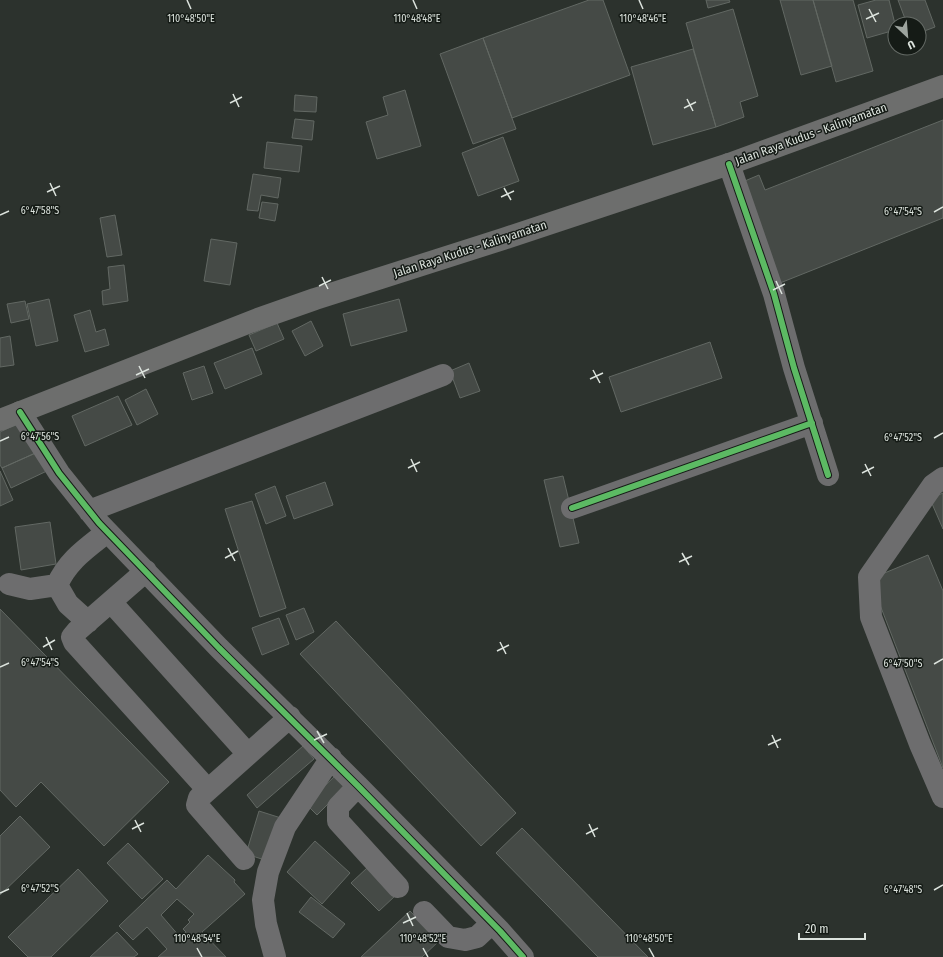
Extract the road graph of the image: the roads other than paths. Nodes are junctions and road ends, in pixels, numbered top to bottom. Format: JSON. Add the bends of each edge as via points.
{"nodes":[{"id":1,"x":943,"y":86,"type":"edge"},
{"id":2,"x":729,"y":164,"type":"junction"},
{"id":3,"x":443,"y":375,"type":"dead end"},
{"id":4,"x":10,"y":416,"type":"edge"},
{"id":5,"x":812,"y":423,"type":"junction"},
{"id":6,"x":828,"y":475,"type":"dead end"},
{"id":7,"x":943,"y":478,"type":"edge"},
{"id":8,"x":572,"y":508,"type":"dead end"},
{"id":9,"x":89,"y":510,"type":"junction"},
{"id":10,"x":108,"y":532,"type":"junction"},
{"id":11,"x":146,"y":571,"type":"junction"},
{"id":12,"x":9,"y":584,"type":"dead end"},
{"id":13,"x":57,"y":585,"type":"junction"},
{"id":14,"x":111,"y":602,"type":"junction"},
{"id":15,"x":88,"y":622,"type":"junction"},
{"id":16,"x":290,"y":717,"type":"junction"},
{"id":17,"x":248,"y":754,"type":"junction"},
{"id":18,"x":331,"y":758,"type":"junction"},
{"id":19,"x":358,"y":786,"type":"junction"},
{"id":20,"x":208,"y":790,"type":"junction"},
{"id":21,"x":943,"y":797,"type":"edge"},
{"id":22,"x":244,"y":859,"type":"dead end"},
{"id":23,"x":398,"y":887,"type":"dead end"},
{"id":24,"x":424,"y":912,"type":"dead end"},
{"id":25,"x":492,"y":923,"type":"junction"},
{"id":26,"x":275,"y":957,"type":"edge"},
{"id":27,"x":523,"y":957,"type":"edge"}],
"edges":[{"from":1,"to":2,"type":"main road","name":"Jalan Raya Kudus - Kalinyamatan"},
{"from":2,"to":4,"type":"main road","name":"Jalan Raya Kudus - Kalinyamatan","via":[[315,299]]},
{"from":2,"to":5,"type":"street","via":[[774,294]]},
{"from":3,"to":9,"type":"street"},
{"from":4,"to":9,"type":"street"},
{"from":5,"to":6,"type":"street"},
{"from":5,"to":8,"type":"street"},
{"from":7,"to":21,"type":"street","via":[[933,485],[869,577],[871,617]]},
{"from":9,"to":10,"type":"street"},
{"from":10,"to":11,"type":"street"},
{"from":10,"to":13,"type":"street","via":[[76,557],[62,573]]},
{"from":11,"to":14,"type":"street"},
{"from":11,"to":16,"type":"street"},
{"from":12,"to":13,"type":"street","via":[[30,589]]},
{"from":13,"to":15,"type":"street","via":[[68,604]]},
{"from":14,"to":15,"type":"street"},
{"from":14,"to":17,"type":"street"},
{"from":15,"to":20,"type":"street","via":[[72,637],[74,642]]},
{"from":16,"to":17,"type":"street"},
{"from":16,"to":18,"type":"street"},
{"from":17,"to":20,"type":"street"},
{"from":18,"to":19,"type":"street"},
{"from":18,"to":26,"type":"street","via":[[285,827],[268,872],[263,900],[266,924]]},
{"from":19,"to":23,"type":"street","via":[[338,807],[338,821]]},
{"from":19,"to":25,"type":"street"},
{"from":20,"to":22,"type":"street","via":[[199,798],[196,805]]},
{"from":24,"to":25,"type":"street","via":[[448,937],[466,940],[477,937]]},
{"from":25,"to":27,"type":"street"}]}
